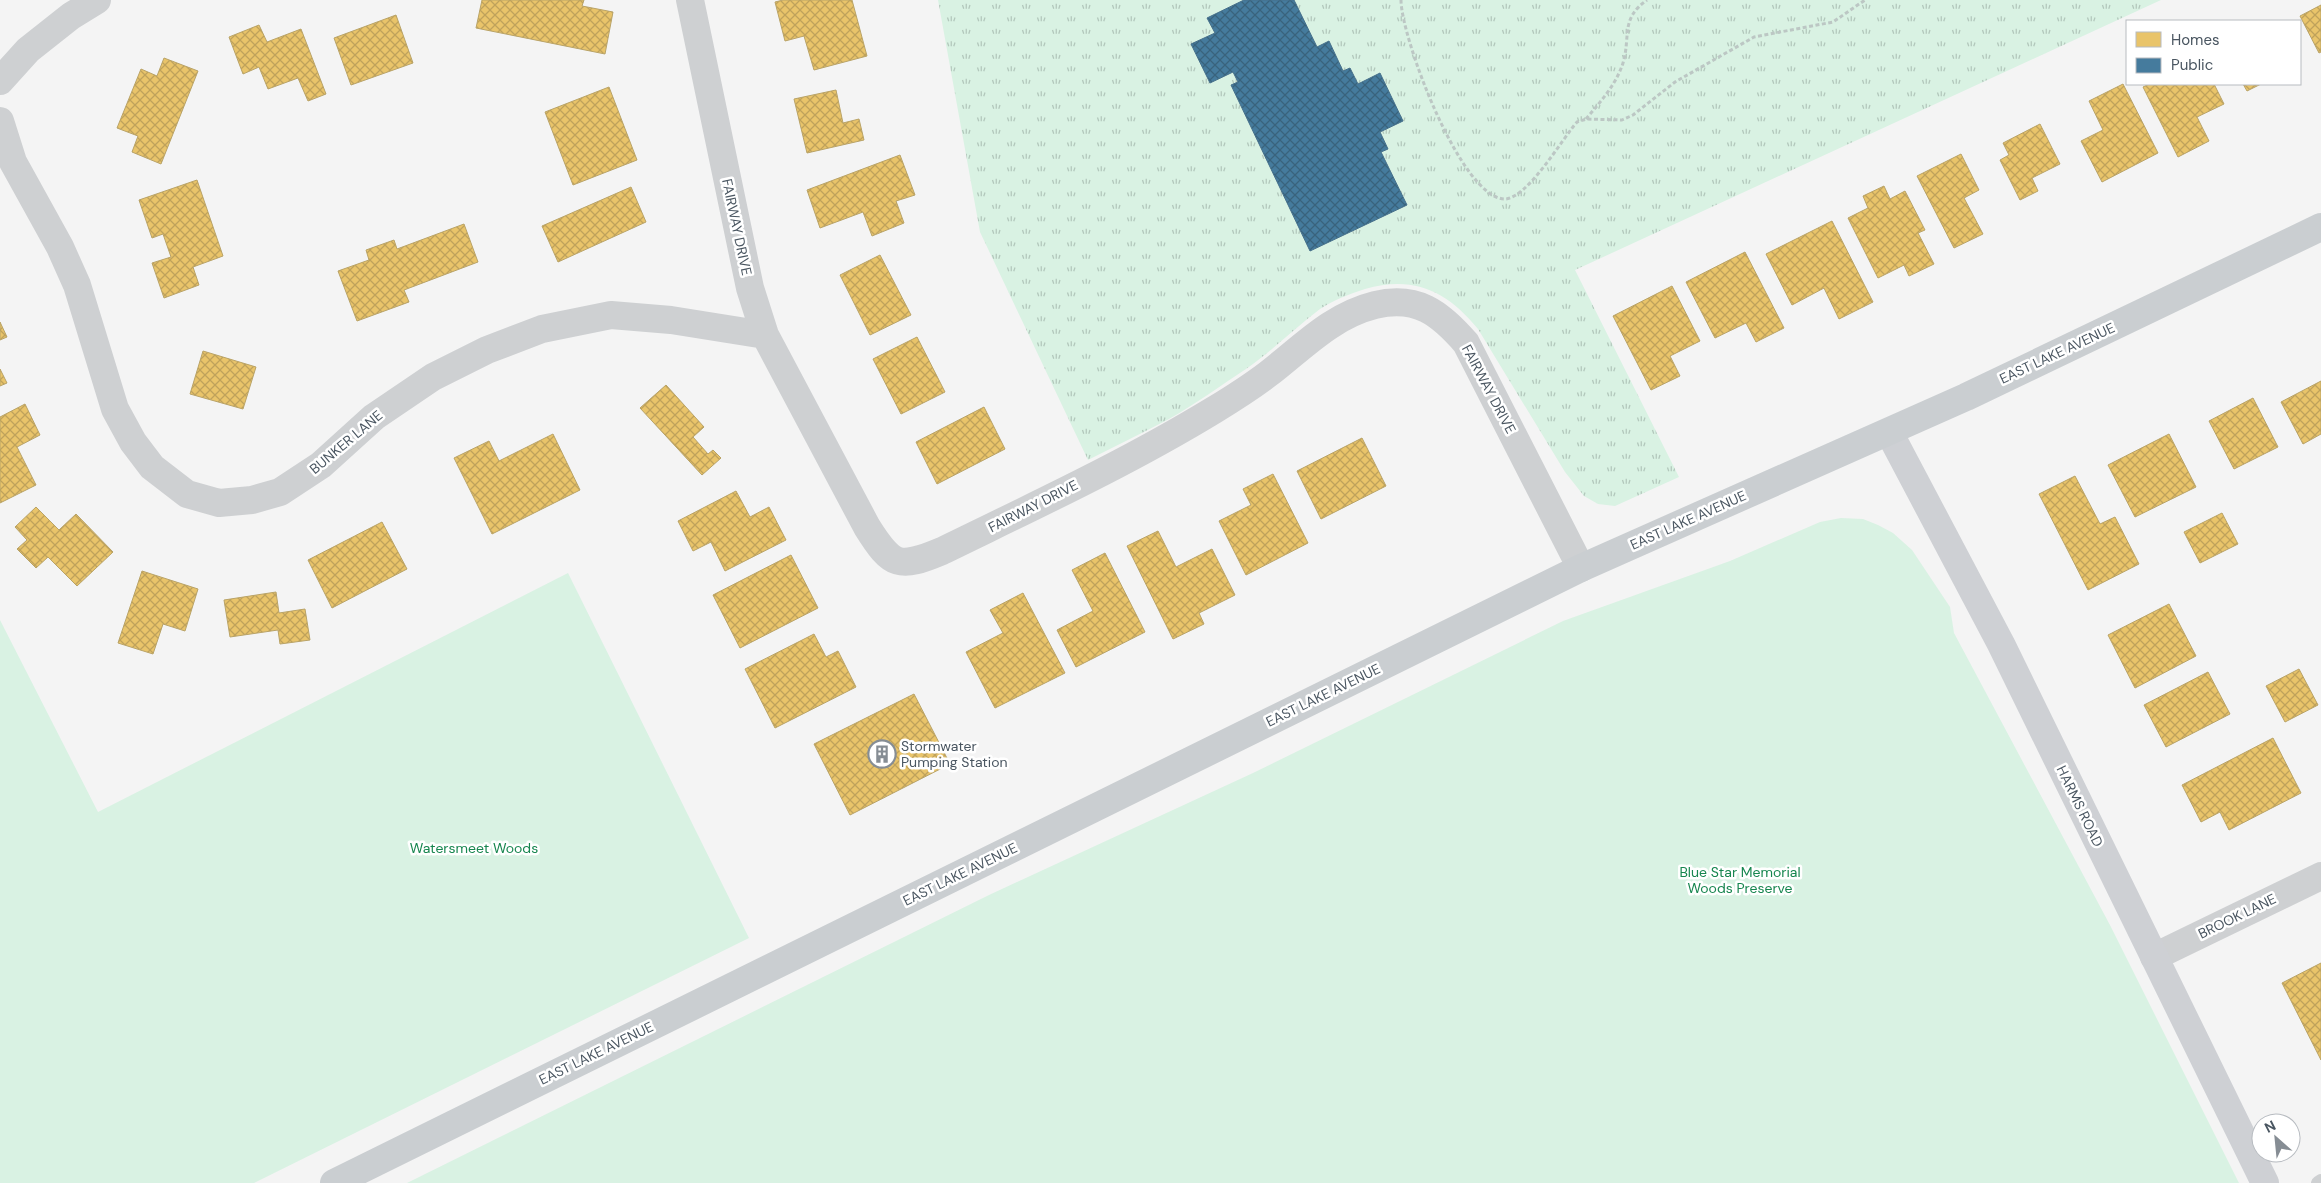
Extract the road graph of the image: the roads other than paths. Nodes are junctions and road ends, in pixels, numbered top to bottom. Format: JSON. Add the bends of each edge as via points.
{"nodes":[{"id":1,"x":97,"y":0,"type":"edge"},
{"id":2,"x":690,"y":0,"type":"edge"},
{"id":3,"x":0,"y":81,"type":"edge"},
{"id":4,"x":0,"y":121,"type":"edge"},
{"id":5,"x":2321,"y":227,"type":"edge"},
{"id":6,"x":765,"y":335,"type":"junction"},
{"id":7,"x":1889,"y":432,"type":"junction"},
{"id":8,"x":1581,"y":568,"type":"junction"},
{"id":9,"x":2321,"y":876,"type":"edge"},
{"id":10,"x":2154,"y":956,"type":"junction"},
{"id":11,"x":2321,"y":1181,"type":"edge"},
{"id":12,"x":334,"y":1183,"type":"edge"},
{"id":13,"x":2265,"y":1183,"type":"edge"},
{"id":14,"x":2318,"y":1183,"type":"edge"}],
"edges":[{"from":1,"to":3,"type":"street","via":[[28,50]]},
{"from":2,"to":6,"type":"street","name":"FAIRWAY DRIVE","via":[[750,288]]},
{"from":4,"to":6,"type":"street","name":"BUNKER LANE","via":[[13,162],[77,285],[115,409],[133,442],[152,467],[187,494],[211,501],[252,500],[280,492],[321,465],[374,416],[433,377],[487,350],[542,329],[611,315],[671,320]]},
{"from":5,"to":7,"type":"main road","name":"EAST LAKE AVENUE"},
{"from":6,"to":8,"type":"street","name":"FAIRWAY DRIVE","via":[[882,550],[899,562],[916,562],[1149,448],[1267,375],[1318,333],[1352,313],[1376,305],[1403,303],[1429,308],[1449,323],[1466,343]]},
{"from":7,"to":8,"type":"main road","name":"EAST LAKE AVENUE"},
{"from":7,"to":10,"type":"main road","name":"HARMS ROAD","via":[[2001,644]]},
{"from":8,"to":12,"type":"main road","name":"EAST LAKE AVENUE"},
{"from":9,"to":10,"type":"street","name":"BROOK LANE"},
{"from":10,"to":13,"type":"main road","name":"HARMS ROAD"},
{"from":11,"to":14,"type":"lane"}]}
